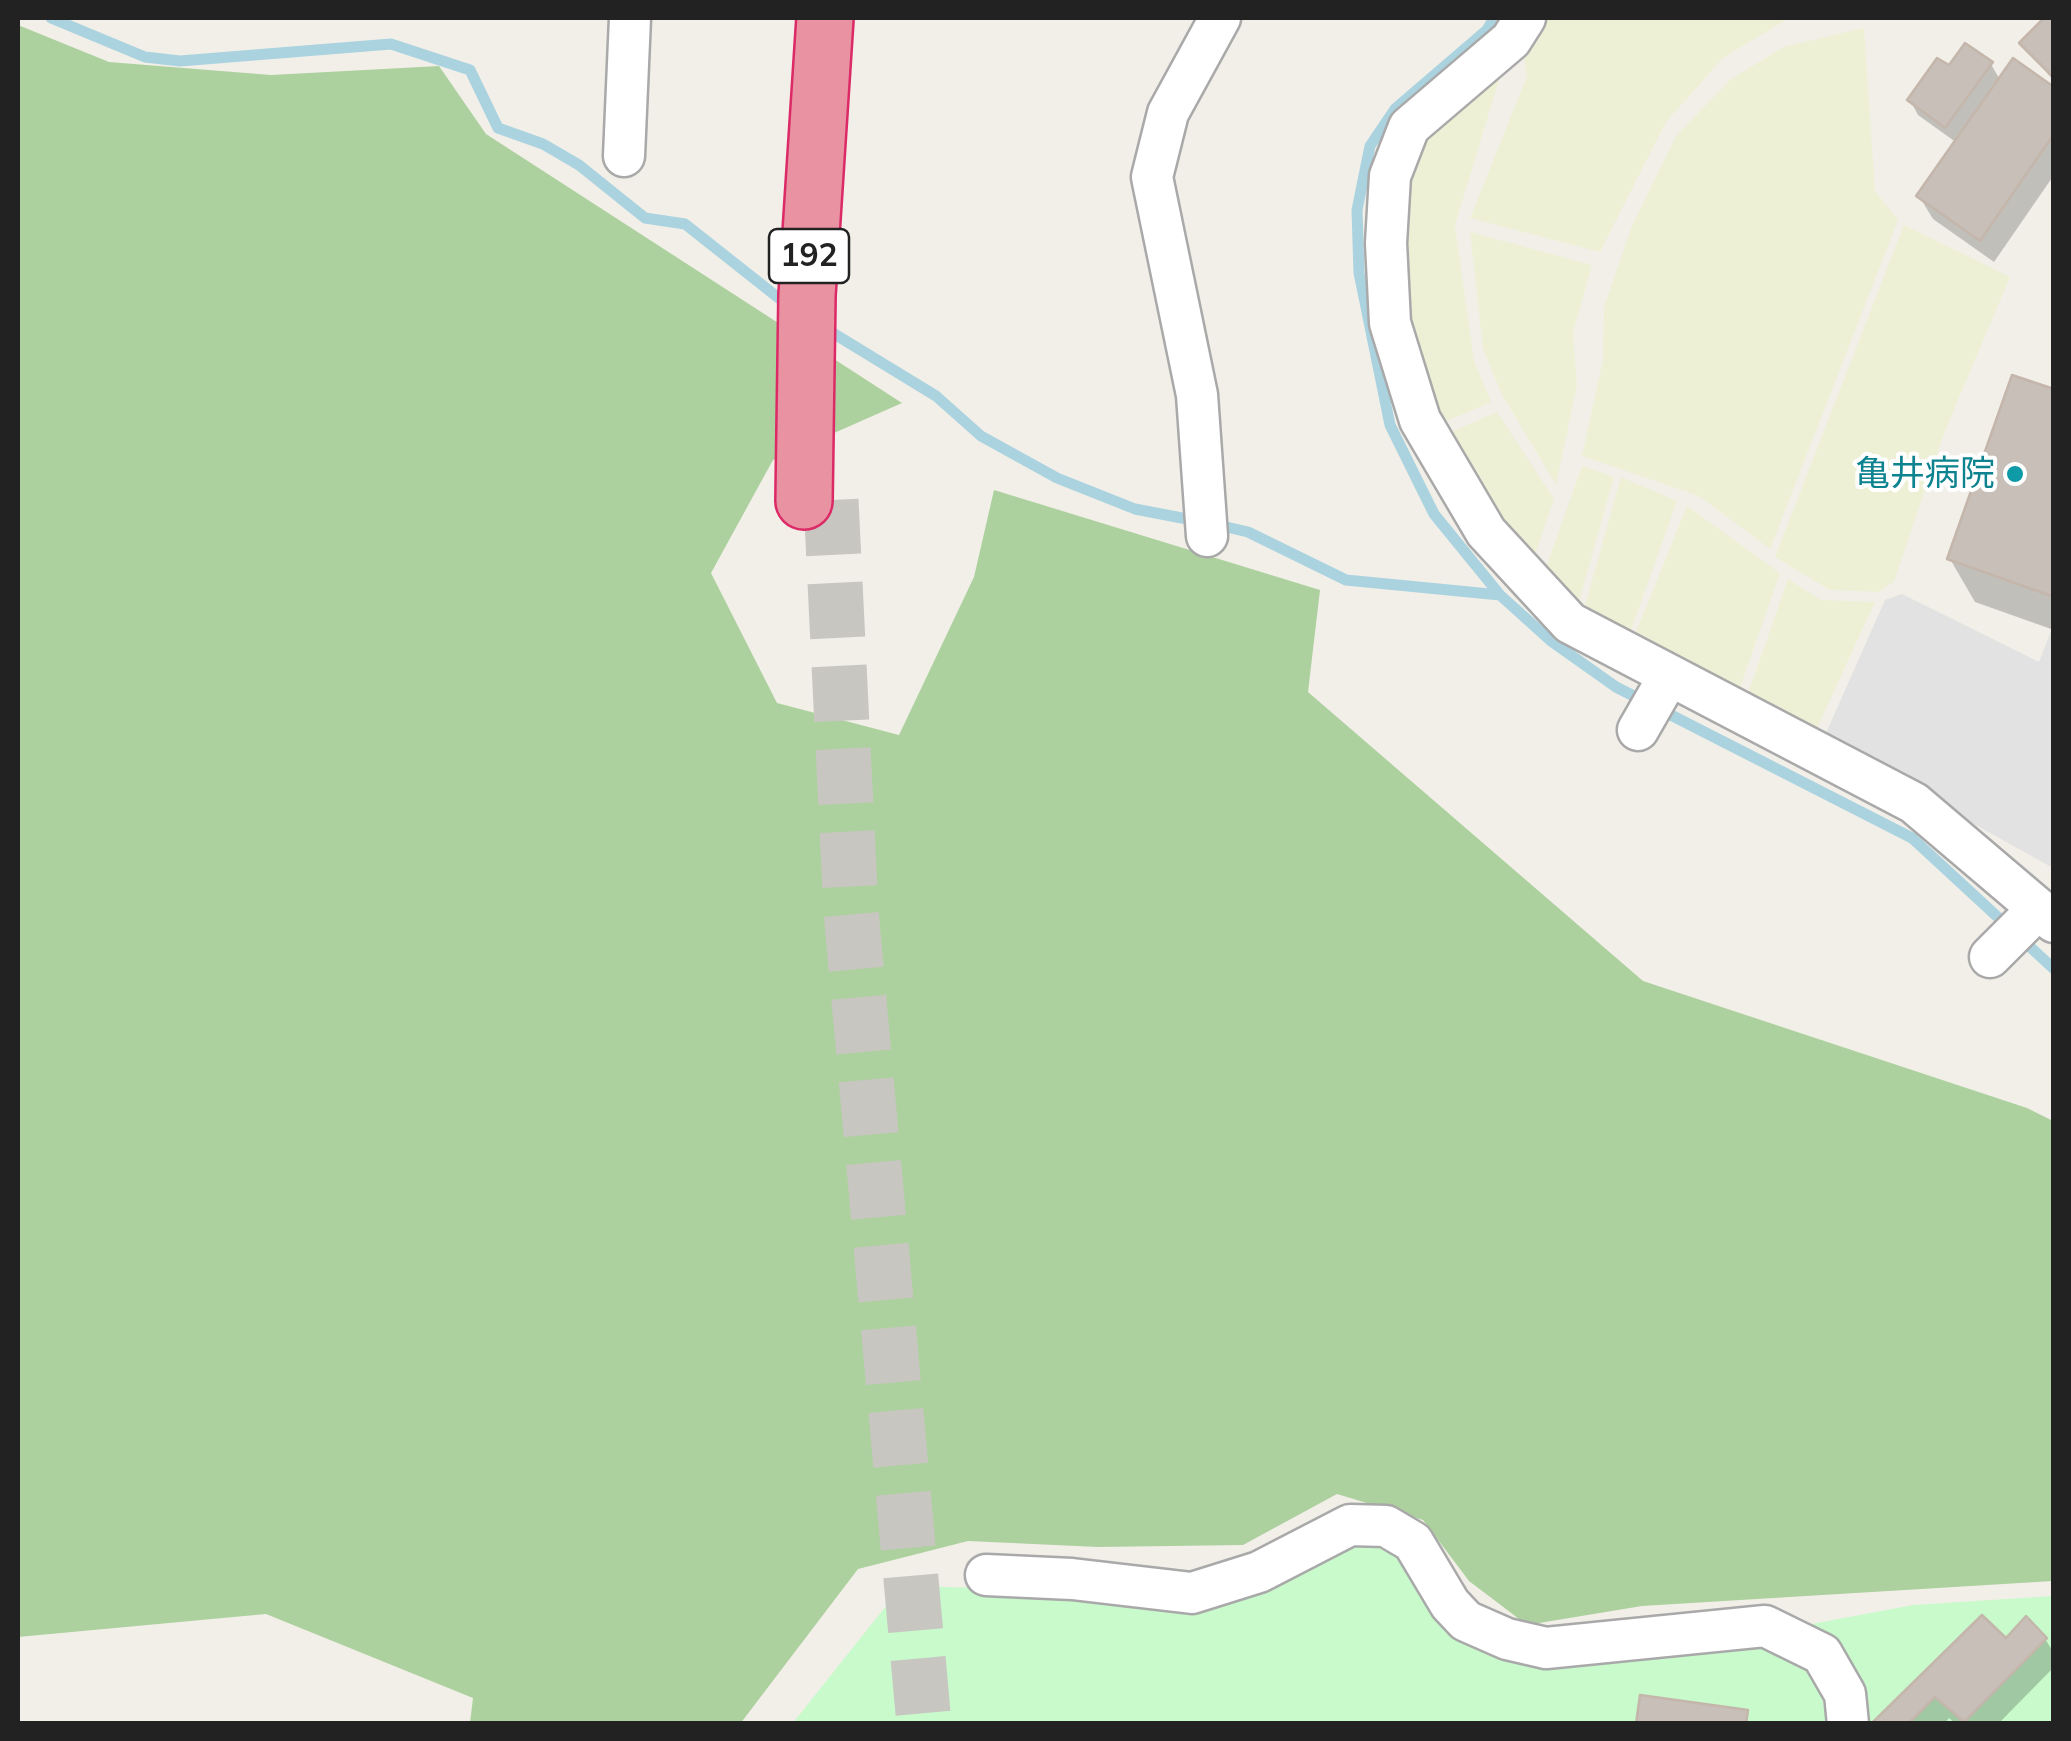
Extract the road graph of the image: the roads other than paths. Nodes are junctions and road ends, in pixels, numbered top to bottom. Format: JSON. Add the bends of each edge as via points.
{"nodes":[{"id":1,"x":630,"y":18,"type":"edge"},
{"id":2,"x":825,"y":18,"type":"edge"},
{"id":3,"x":864,"y":18,"type":"edge"},
{"id":4,"x":1220,"y":18,"type":"edge"},
{"id":5,"x":1525,"y":18,"type":"edge"},
{"id":6,"x":834,"y":121,"type":"junction"},
{"id":7,"x":624,"y":156,"type":"dead end"},
{"id":8,"x":817,"y":500,"type":"tunnel mouth"},
{"id":9,"x":1207,"y":536,"type":"dead end"},
{"id":10,"x":1669,"y":676,"type":"junction"},
{"id":11,"x":1638,"y":730,"type":"dead end"},
{"id":12,"x":2046,"y":915,"type":"edge"},
{"id":13,"x":1990,"y":956,"type":"dead end"},
{"id":14,"x":986,"y":1574,"type":"dead end"},
{"id":15,"x":1848,"y":1724,"type":"edge"}],
"edges":[{"from":1,"to":7,"type":"street"},
{"from":2,"to":6,"type":"highway","number":"192"},
{"from":3,"to":6,"type":"highway","number":"192"},
{"from":4,"to":9,"type":"street","via":[[1168,114],[1152,177],[1198,396]]},
{"from":5,"to":10,"type":"street","via":[[1511,40],[1410,127],[1390,176],[1390,323],[1420,420],[1486,532],[1570,623]]},
{"from":6,"to":8,"type":"highway","number":"192","via":[[839,232],[818,393]]},
{"from":10,"to":11,"type":"street"},
{"from":10,"to":12,"type":"street","via":[[1914,803]]},
{"from":12,"to":13,"type":"street"},
{"from":14,"to":15,"type":"street","via":[[1192,1593],[1259,1572],[1350,1525],[1386,1526],[1413,1542],[1466,1621],[1507,1639],[1546,1648],[1765,1626],[1822,1654],[1846,1694]]}]}
